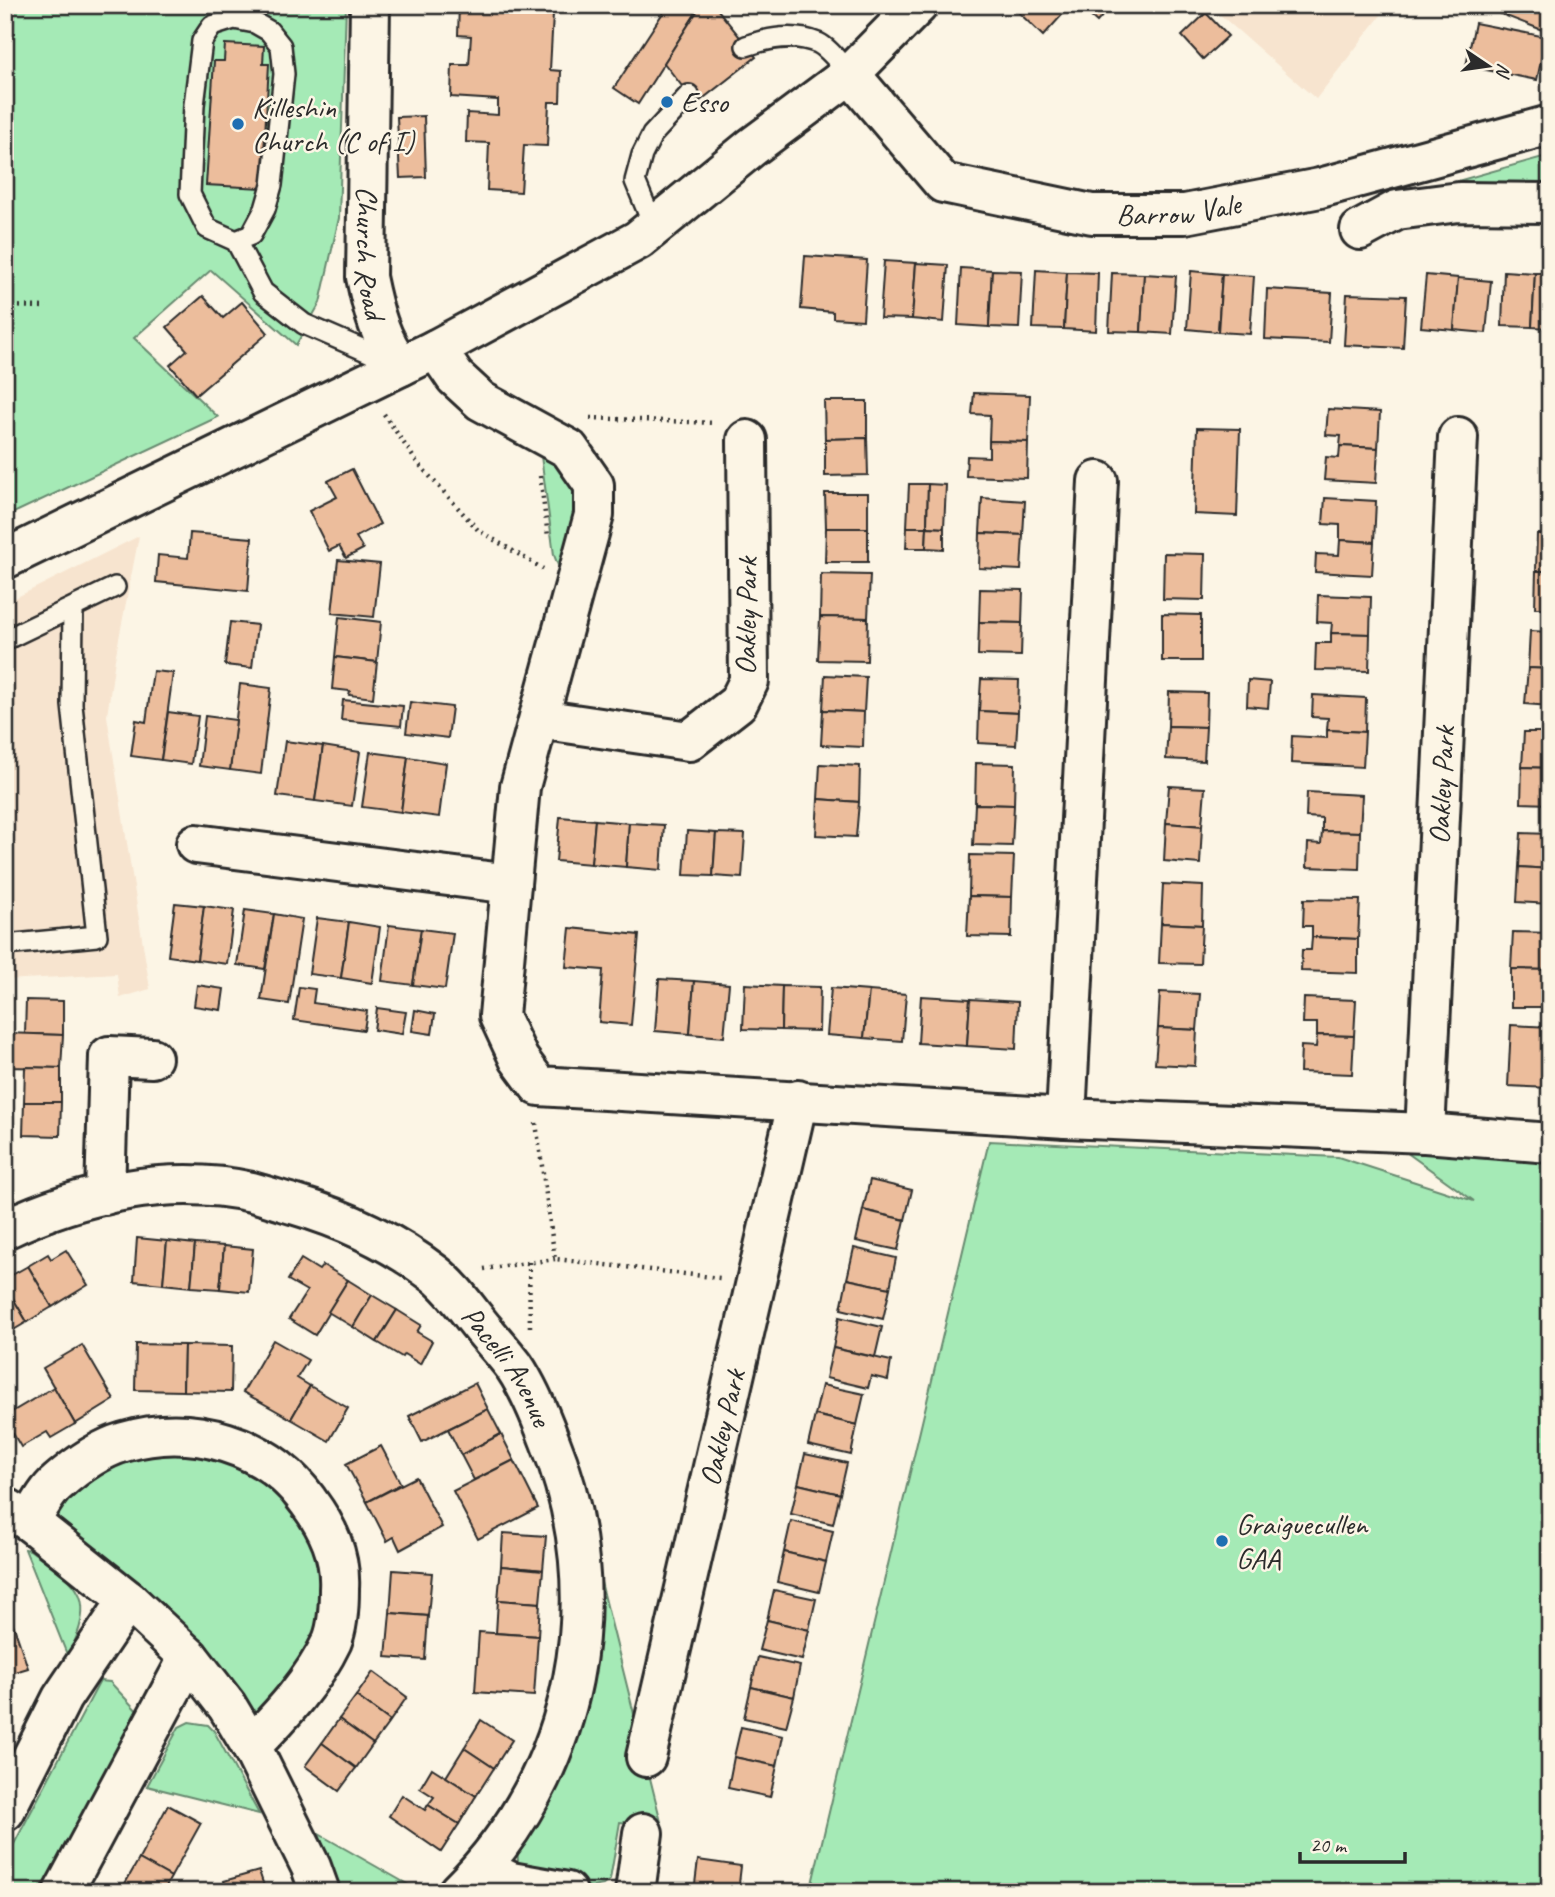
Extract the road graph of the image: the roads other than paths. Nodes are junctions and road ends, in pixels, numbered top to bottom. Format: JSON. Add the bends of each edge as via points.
{"nodes":[{"id":1,"x":370,"y":5,"type":"edge"},
{"id":2,"x":910,"y":8,"type":"edge"},
{"id":3,"x":746,"y":46,"type":"dead end"},
{"id":4,"x":850,"y":74,"type":"junction"},
{"id":5,"x":689,"y":95,"type":"dead end"},
{"id":6,"x":1550,"y":125,"type":"edge"},
{"id":7,"x":1550,"y":203,"type":"edge"},
{"id":8,"x":654,"y":227,"type":"junction"},
{"id":9,"x":1360,"y":230,"type":"dead end"},
{"id":10,"x":236,"y":241,"type":"junction"},
{"id":11,"x":436,"y":349,"type":"junction"},
{"id":12,"x":401,"y":366,"type":"junction"},
{"id":13,"x":1458,"y":437,"type":"dead end"},
{"id":14,"x":747,"y":440,"type":"road end"},
{"id":15,"x":1098,"y":481,"type":"dead end"},
{"id":16,"x":5,"y":559,"type":"edge"},
{"id":17,"x":115,"y":587,"type":"dead end"},
{"id":18,"x":73,"y":608,"type":"junction"},
{"id":19,"x":5,"y":640,"type":"edge"},
{"id":20,"x":539,"y":719,"type":"junction"},
{"id":21,"x":196,"y":844,"type":"dead end"},
{"id":22,"x":511,"y":884,"type":"junction"},
{"id":23,"x":5,"y":944,"type":"edge"},
{"id":24,"x":152,"y":1058,"type":"dead end"},
{"id":25,"x":797,"y":1100,"type":"junction"},
{"id":26,"x":1066,"y":1118,"type":"junction"},
{"id":27,"x":1425,"y":1133,"type":"junction"},
{"id":28,"x":1550,"y":1143,"type":"edge"},
{"id":29,"x":105,"y":1195,"type":"junction"},
{"id":30,"x":5,"y":1229,"type":"edge"},
{"id":31,"x":17,"y":1515,"type":"edge"},
{"id":32,"x":128,"y":1600,"type":"junction"},
{"id":33,"x":189,"y":1657,"type":"junction"},
{"id":34,"x":251,"y":1746,"type":"junction"},
{"id":35,"x":646,"y":1758,"type":"dead end"},
{"id":36,"x":5,"y":1811,"type":"edge"},
{"id":37,"x":643,"y":1833,"type":"dead end"},
{"id":38,"x":470,"y":1880,"type":"edge"},
{"id":39,"x":63,"y":1892,"type":"edge"},
{"id":40,"x":320,"y":1892,"type":"edge"},
{"id":41,"x":567,"y":1892,"type":"edge"},
{"id":42,"x":635,"y":1892,"type":"edge"}],
"edges":[{"from":1,"to":12,"type":"street","name":"Church Road","via":[[366,277],[374,318]]},
{"from":2,"to":4,"type":"street"},
{"from":3,"to":4,"type":"lane","via":[[772,37],[820,44]]},
{"from":4,"to":6,"type":"street","name":"Barrow Vale","via":[[943,183],[1091,214],[1185,214],[1320,188]]},
{"from":4,"to":8,"type":"street"},
{"from":5,"to":8,"type":"lane","via":[[652,135],[635,181]]},
{"from":7,"to":9,"type":"street","via":[[1459,202],[1396,210]]},
{"from":8,"to":11,"type":"street","via":[[638,240]]},
{"from":10,"to":10,"type":"lane","via":[[207,228],[190,194],[202,41],[212,26],[234,19],[269,31],[281,46],[284,74],[272,185],[251,235]]},
{"from":10,"to":12,"type":"lane","via":[[263,292],[304,324]]},
{"from":11,"to":12,"type":"street"},
{"from":11,"to":20,"type":"street","via":[[455,377],[481,401],[569,449],[594,485],[594,515],[564,581]]},
{"from":12,"to":16,"type":"street"},
{"from":13,"to":27,"type":"street","name":"Oakley Park"},
{"from":14,"to":20,"type":"street","name":"Oakley Park","via":[[749,681],[737,703],[689,741]]},
{"from":15,"to":26,"type":"street"},
{"from":17,"to":18,"type":"lane"},
{"from":18,"to":19,"type":"lane"},
{"from":18,"to":23,"type":"lane","via":[[72,705],[97,936]]},
{"from":20,"to":22,"type":"street","via":[[520,787]]},
{"from":21,"to":22,"type":"street"},
{"from":22,"to":25,"type":"street","via":[[499,1016],[519,1059],[539,1086]]},
{"from":24,"to":29,"type":"street","via":[[109,1056]]},
{"from":25,"to":26,"type":"street"},
{"from":25,"to":35,"type":"street","name":"Oakley Park"},
{"from":26,"to":27,"type":"street"},
{"from":27,"to":28,"type":"street"},
{"from":29,"to":30,"type":"street","name":"Pacelli Avenue"},
{"from":29,"to":38,"type":"street","name":"Pacelli Avenue","via":[[192,1185],[251,1192],[371,1232],[437,1276],[515,1367],[564,1475],[582,1593],[579,1657],[547,1766],[518,1819]]},
{"from":31,"to":32,"type":"street"},
{"from":31,"to":34,"type":"street","via":[[94,1455],[124,1442],[166,1434],[212,1437],[261,1457],[295,1482],[334,1544],[340,1570],[339,1605],[333,1639],[311,1675]]},
{"from":32,"to":33,"type":"street"},
{"from":32,"to":36,"type":"street","via":[[62,1698]]},
{"from":33,"to":34,"type":"street"},
{"from":33,"to":39,"type":"street"},
{"from":34,"to":40,"type":"street"},
{"from":37,"to":42,"type":"street"},
{"from":38,"to":41,"type":"street"}]}
